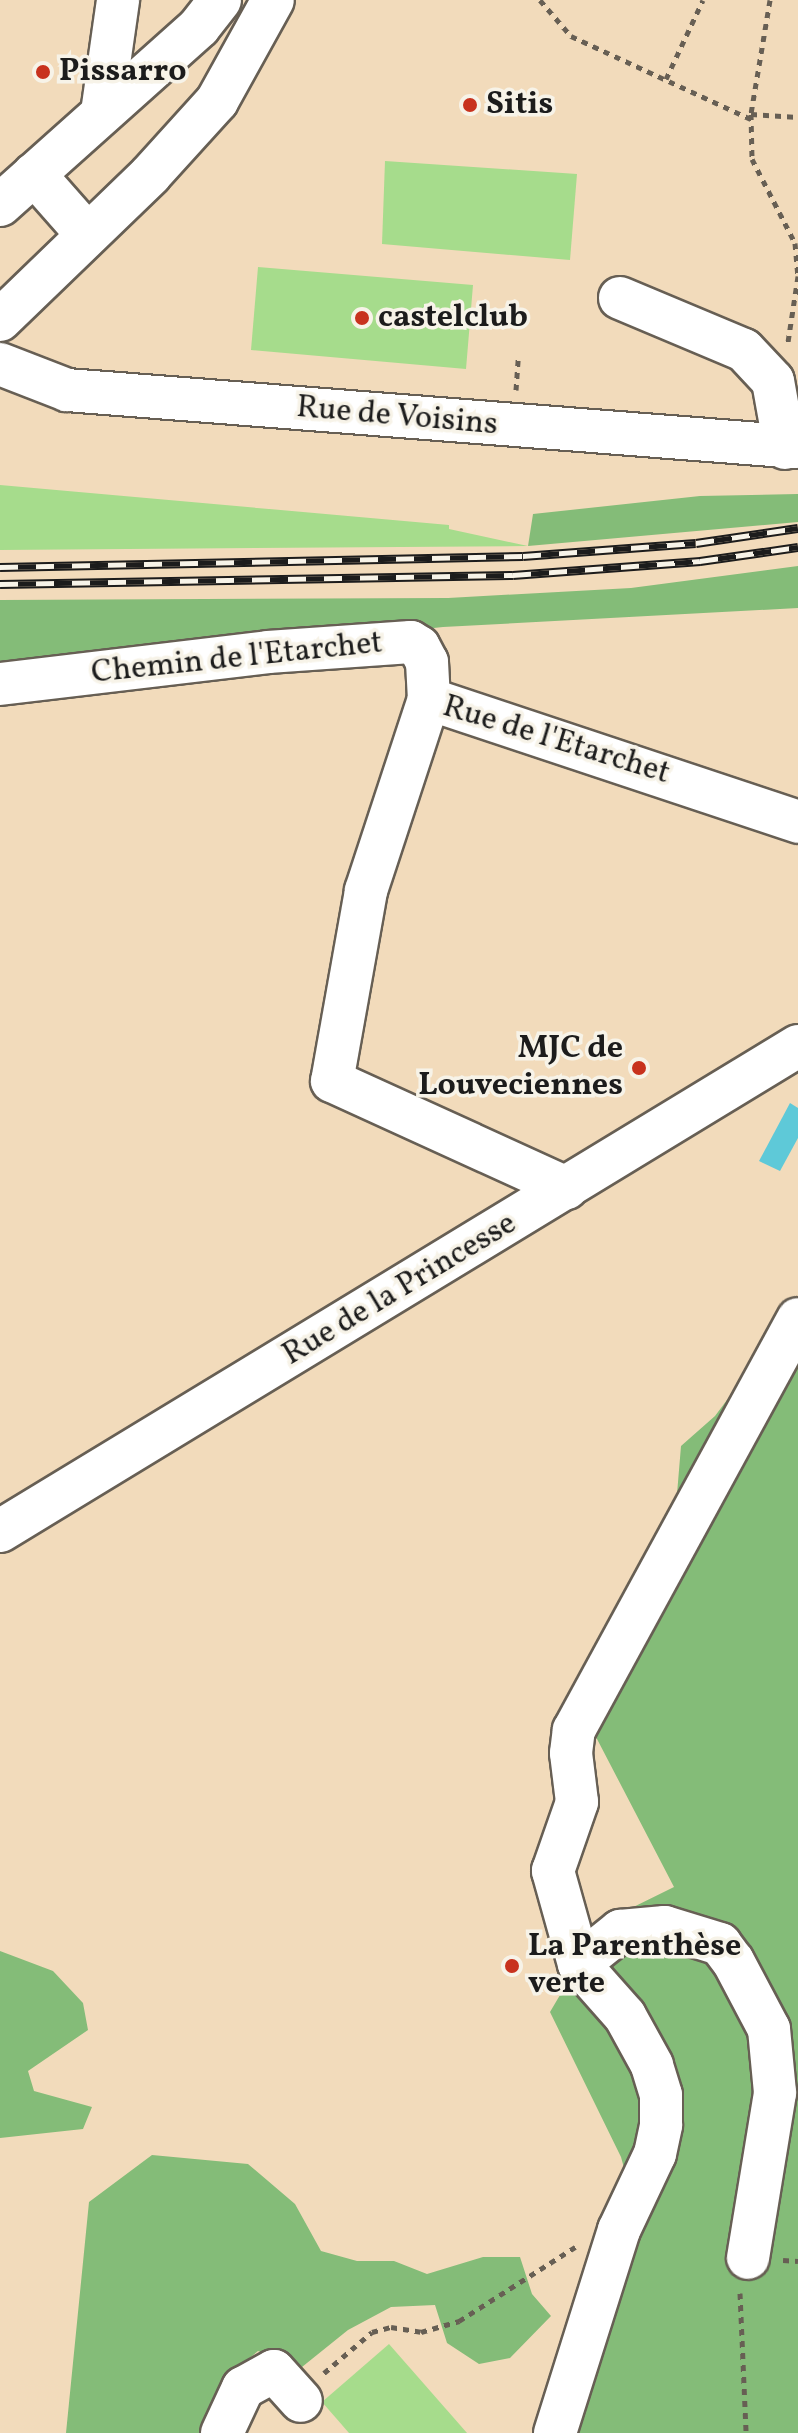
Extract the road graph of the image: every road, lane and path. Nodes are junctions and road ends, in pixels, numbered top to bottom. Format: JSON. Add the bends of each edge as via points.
{"nodes":[{"id":1,"x":118,"y":0,"type":"edge"},
{"id":2,"x":220,"y":0,"type":"edge"},
{"id":3,"x":273,"y":0,"type":"edge"},
{"id":4,"x":540,"y":0,"type":"edge"},
{"id":5,"x":703,"y":0,"type":"edge"},
{"id":6,"x":770,"y":0,"type":"edge"},
{"id":7,"x":666,"y":79,"type":"junction"},
{"id":8,"x":102,"y":113,"type":"junction"},
{"id":9,"x":751,"y":116,"type":"junction"},
{"id":10,"x":798,"y":117,"type":"edge"},
{"id":11,"x":34,"y":174,"type":"junction"},
{"id":12,"x":0,"y":205,"type":"edge"},
{"id":13,"x":86,"y":233,"type":"junction"},
{"id":14,"x":620,"y":298,"type":"dead end"},
{"id":15,"x":0,"y":320,"type":"edge"},
{"id":16,"x":0,"y":364,"type":"edge"},
{"id":17,"x":773,"y":381,"type":"junction"},
{"id":18,"x":791,"y":448,"type":"edge"},
{"id":19,"x":0,"y":684,"type":"edge"},
{"id":20,"x":429,"y":699,"type":"junction"},
{"id":21,"x":798,"y":822,"type":"edge"},
{"id":22,"x":798,"y":1046,"type":"edge"},
{"id":23,"x":567,"y":1188,"type":"junction"},
{"id":24,"x":798,"y":1319,"type":"edge"},
{"id":25,"x":0,"y":1531,"type":"edge"},
{"id":26,"x":579,"y":1964,"type":"junction"},
{"id":27,"x":619,"y":2230,"type":"junction"},
{"id":28,"x":748,"y":2258,"type":"junction"},
{"id":29,"x":798,"y":2261,"type":"edge"},
{"id":30,"x":301,"y":2401,"type":"joint"},
{"id":31,"x":222,"y":2433,"type":"edge"},
{"id":32,"x":555,"y":2433,"type":"edge"},
{"id":33,"x":746,"y":2433,"type":"edge"}],
"edges":[{"from":1,"to":8,"type":"street"},
{"from":2,"to":8,"type":"street","via":[[199,27]]},
{"from":3,"to":13,"type":"street","via":[[217,101],[150,175]]},
{"from":4,"to":7,"type":"path","via":[[571,36]]},
{"from":5,"to":7,"type":"path"},
{"from":6,"to":9,"type":"path"},
{"from":7,"to":9,"type":"path"},
{"from":8,"to":11,"type":"street"},
{"from":9,"to":10,"type":"path"},
{"from":9,"to":17,"type":"path","via":[[752,159],[795,243],[798,276],[785,361]]},
{"from":11,"to":12,"type":"street"},
{"from":11,"to":13,"type":"street"},
{"from":13,"to":15,"type":"street"},
{"from":14,"to":17,"type":"street","via":[[744,350]]},
{"from":16,"to":18,"type":"street","name":"Rue de Voisins","via":[[67,390]]},
{"from":17,"to":18,"type":"street"},
{"from":19,"to":20,"type":"street","name":"Chemin de l'Etarchet","via":[[268,652],[411,642],[427,662]]},
{"from":20,"to":21,"type":"street","name":"Rue de l'Etarchet"},
{"from":20,"to":23,"type":"street","name":"Rue de l'Etarchet","via":[[366,891],[332,1081]]},
{"from":22,"to":23,"type":"street","name":"Rue de la Princesse"},
{"from":23,"to":25,"type":"street","name":"Rue de la Princesse"},
{"from":24,"to":26,"type":"street","via":[[574,1730],[577,1802],[553,1871]]},
{"from":26,"to":27,"type":"street","via":[[625,2016],[652,2065],[661,2095],[655,2154]]},
{"from":26,"to":28,"type":"street","via":[[620,1931],[665,1927],[720,1944],[733,1961],[769,2029],[775,2093]]},
{"from":27,"to":30,"type":"path","via":[[599,2232],[459,2321],[421,2332],[391,2327],[372,2332],[306,2389]]},
{"from":27,"to":32,"type":"street"},
{"from":28,"to":29,"type":"path"},
{"from":28,"to":33,"type":"path","via":[[740,2293]]},
{"from":30,"to":31,"type":"street","via":[[274,2371],[243,2388]]}]}
